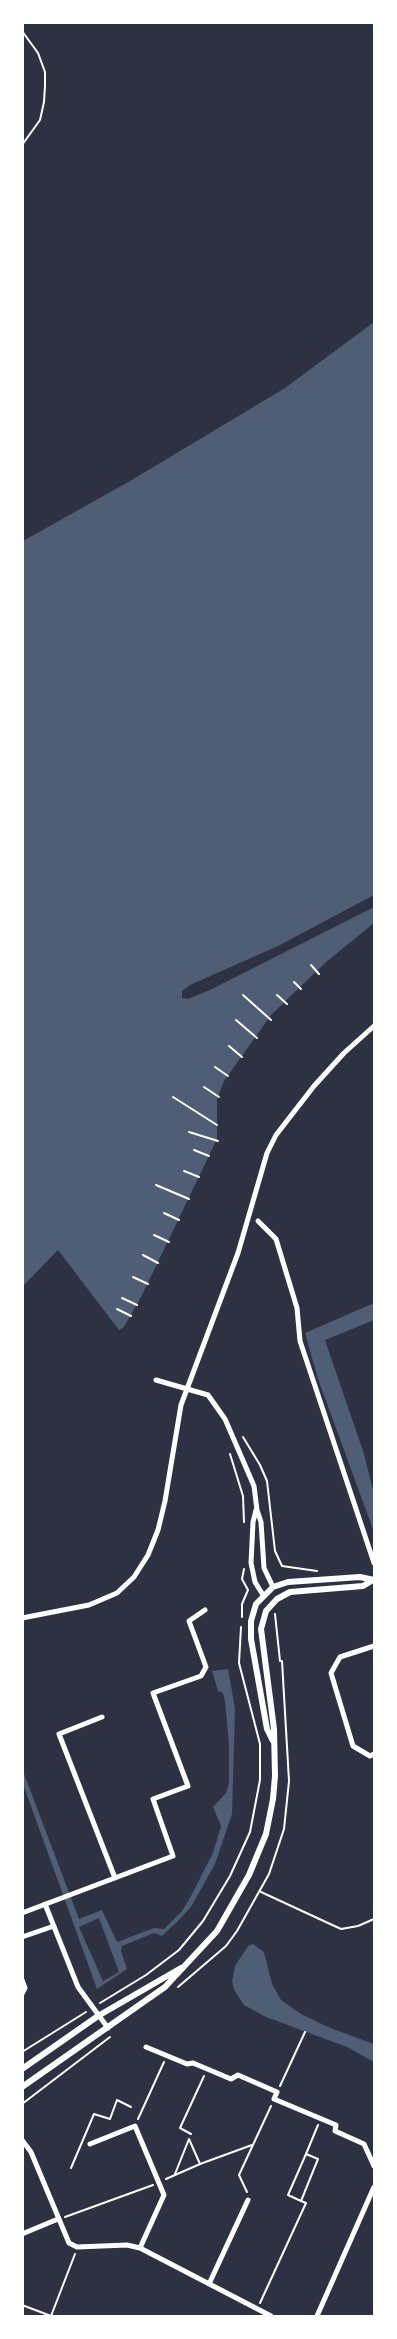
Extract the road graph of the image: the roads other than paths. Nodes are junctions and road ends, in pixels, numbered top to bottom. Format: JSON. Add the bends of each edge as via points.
{"nodes":[{"id":1,"x":374,"y":1026,"type":"edge"},
{"id":2,"x":258,"y":1221,"type":"dead end"},
{"id":3,"x":156,"y":1380,"type":"dead end"},
{"id":4,"x":187,"y":1389,"type":"junction"},
{"id":5,"x":257,"y":1510,"type":"junction"},
{"id":6,"x":374,"y":1562,"type":"edge"},
{"id":7,"x":374,"y":1580,"type":"edge"},
{"id":8,"x":273,"y":1587,"type":"junction"},
{"id":9,"x":263,"y":1595,"type":"junction"},
{"id":10,"x":277,"y":1600,"type":"junction"},
{"id":11,"x":205,"y":1610,"type":"dead end"},
{"id":12,"x":22,"y":1618,"type":"edge"},
{"id":13,"x":374,"y":1646,"type":"edge"},
{"id":14,"x":102,"y":1717,"type":"dead end"},
{"id":15,"x":273,"y":1742,"type":"junction"},
{"id":16,"x":374,"y":1754,"type":"edge"},
{"id":17,"x":116,"y":1878,"type":"junction"},
{"id":18,"x":45,"y":1904,"type":"junction"},
{"id":19,"x":22,"y":1913,"type":"edge"},
{"id":20,"x":54,"y":1926,"type":"junction"},
{"id":21,"x":22,"y":1938,"type":"edge"},
{"id":22,"x":190,"y":1962,"type":"junction"},
{"id":23,"x":22,"y":1980,"type":"edge"},
{"id":24,"x":22,"y":1994,"type":"edge"},
{"id":25,"x":98,"y":2016,"type":"junction"},
{"id":26,"x":108,"y":2028,"type":"junction"},
{"id":27,"x":146,"y":2047,"type":"dead end"},
{"id":28,"x":22,"y":2069,"type":"edge"},
{"id":29,"x":22,"y":2087,"type":"edge"},
{"id":30,"x":22,"y":2140,"type":"edge"},
{"id":31,"x":90,"y":2144,"type":"dead end"},
{"id":32,"x":374,"y":2166,"type":"edge"},
{"id":33,"x":374,"y":2187,"type":"edge"},
{"id":34,"x":248,"y":2200,"type":"road end"},
{"id":35,"x":58,"y":2219,"type":"junction"},
{"id":36,"x":22,"y":2234,"type":"edge"},
{"id":37,"x":140,"y":2248,"type":"junction"},
{"id":38,"x":209,"y":2284,"type":"junction"},
{"id":39,"x":271,"y":2316,"type":"edge"},
{"id":40,"x":317,"y":2316,"type":"edge"}],
"edges":[{"from":1,"to":4,"type":"street","via":[[314,1086],[276,1135],[238,1253]]},
{"from":2,"to":6,"type":"street","via":[[276,1239],[297,1308],[300,1341]]},
{"from":3,"to":4,"type":"street"},
{"from":4,"to":5,"type":"street","via":[[208,1395],[225,1419],[245,1460],[254,1486]]},
{"from":4,"to":12,"type":"street","via":[[181,1405],[158,1530],[134,1577],[117,1594],[89,1605]]},
{"from":5,"to":8,"type":"street","via":[[261,1522],[264,1568]]},
{"from":5,"to":9,"type":"street","via":[[253,1522],[251,1563],[255,1582]]},
{"from":7,"to":8,"type":"street","via":[[360,1577],[294,1581]]},
{"from":7,"to":10,"type":"street","via":[[363,1586],[290,1592]]},
{"from":8,"to":9,"type":"street"},
{"from":8,"to":10,"type":"street"},
{"from":9,"to":10,"type":"street"},
{"from":9,"to":15,"type":"street","via":[[256,1604],[251,1621],[251,1639],[267,1729]]},
{"from":10,"to":15,"type":"street","via":[[266,1610],[261,1629]]},
{"from":11,"to":17,"type":"street","via":[[189,1620],[206,1667],[200,1676],[153,1693],[188,1786],[153,1799],[173,1856]]},
{"from":13,"to":16,"type":"street","via":[[340,1657],[331,1673],[353,1746],[370,1756]]},
{"from":14,"to":17,"type":"street","via":[[59,1734]]},
{"from":15,"to":22,"type":"street","via":[[275,1776],[266,1834],[226,1917]]},
{"from":17,"to":18,"type":"street"},
{"from":18,"to":19,"type":"street"},
{"from":18,"to":20,"type":"street"},
{"from":20,"to":21,"type":"street"},
{"from":20,"to":25,"type":"street","via":[[78,1987]]},
{"from":22,"to":25,"type":"street"},
{"from":22,"to":26,"type":"street","via":[[165,1987]]},
{"from":23,"to":24,"type":"street","via":[[25,1988]]},
{"from":25,"to":26,"type":"street"},
{"from":25,"to":28,"type":"street"},
{"from":26,"to":29,"type":"street"},
{"from":27,"to":32,"type":"street","via":[[232,2078],[238,2075],[277,2092],[274,2099],[336,2125],[335,2130],[364,2144]]},
{"from":30,"to":35,"type":"street","via":[[31,2152]]},
{"from":31,"to":37,"type":"street","via":[[135,2126],[164,2195]]},
{"from":33,"to":40,"type":"street"},
{"from":34,"to":38,"type":"street"},
{"from":35,"to":36,"type":"street"},
{"from":35,"to":37,"type":"street","via":[[69,2243],[78,2247],[127,2245]]},
{"from":37,"to":38,"type":"street"},
{"from":38,"to":39,"type":"street"}]}
